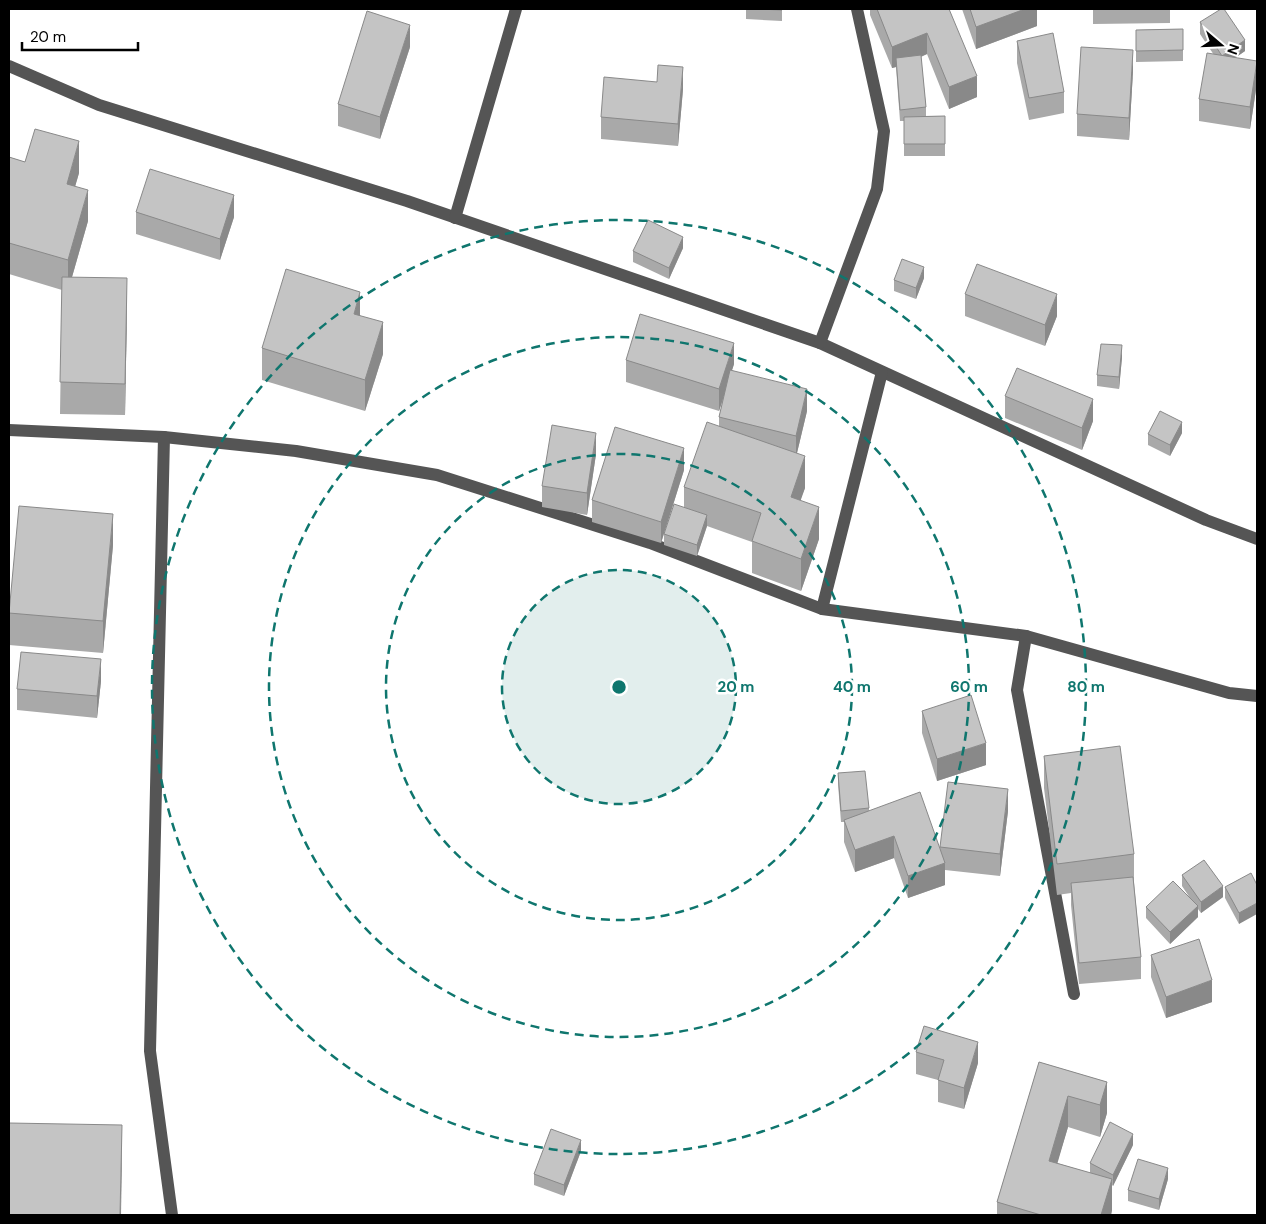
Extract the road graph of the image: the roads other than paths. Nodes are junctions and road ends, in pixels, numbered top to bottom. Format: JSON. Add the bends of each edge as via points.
{"nodes":[{"id":1,"x":516,"y":9,"type":"edge"},
{"id":2,"x":857,"y":9,"type":"edge"},
{"id":3,"x":9,"y":66,"type":"edge"},
{"id":4,"x":455,"y":218,"type":"junction"},
{"id":5,"x":820,"y":343,"type":"junction"},
{"id":6,"x":882,"y":372,"type":"junction"},
{"id":7,"x":9,"y":430,"type":"edge"},
{"id":8,"x":164,"y":437,"type":"junction"},
{"id":9,"x":1257,"y":539,"type":"edge"},
{"id":10,"x":822,"y":609,"type":"junction"},
{"id":11,"x":1026,"y":636,"type":"junction"},
{"id":12,"x":1257,"y":696,"type":"edge"},
{"id":13,"x":1074,"y":994,"type":"dead end"},
{"id":14,"x":172,"y":1215,"type":"edge"}],
"edges":[{"from":1,"to":4,"type":"street"},
{"from":2,"to":5,"type":"street","via":[[884,131],[877,190]]},
{"from":3,"to":4,"type":"street","via":[[99,105]]},
{"from":4,"to":5,"type":"street"},
{"from":5,"to":6,"type":"street"},
{"from":6,"to":9,"type":"street","via":[[1206,520]]},
{"from":6,"to":10,"type":"street"},
{"from":7,"to":8,"type":"street"},
{"from":8,"to":10,"type":"street","via":[[296,451],[437,475],[650,543]]},
{"from":8,"to":14,"type":"street","via":[[150,1051]]},
{"from":10,"to":11,"type":"street"},
{"from":11,"to":12,"type":"street","via":[[1229,693]]},
{"from":11,"to":13,"type":"street","via":[[1017,690]]}]}
